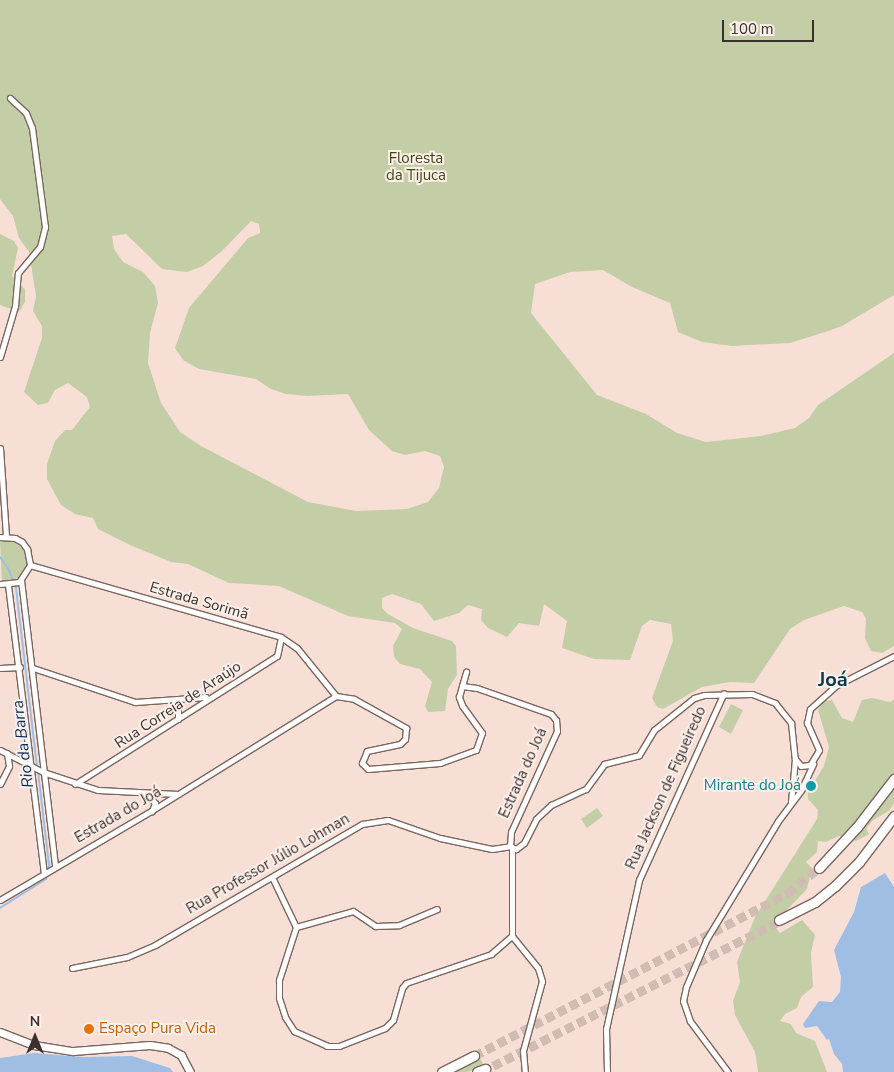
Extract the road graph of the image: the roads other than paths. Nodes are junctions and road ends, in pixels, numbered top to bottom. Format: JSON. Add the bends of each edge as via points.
{"nodes":[{"id":1,"x":10,"y":98,"type":"dead end"},
{"id":2,"x":0,"y":357,"type":"edge"},
{"id":3,"x":0,"y":448,"type":"edge"},
{"id":4,"x":6,"y":536,"type":"junction"},
{"id":5,"x":0,"y":538,"type":"edge"},
{"id":6,"x":30,"y":565,"type":"junction"},
{"id":7,"x":20,"y":581,"type":"junction"},
{"id":8,"x":0,"y":584,"type":"edge"},
{"id":9,"x":10,"y":585,"type":"junction"},
{"id":10,"x":281,"y":637,"type":"junction"},
{"id":11,"x":894,"y":656,"type":"edge"},
{"id":12,"x":20,"y":667,"type":"junction"},
{"id":13,"x":0,"y":668,"type":"edge"},
{"id":14,"x":33,"y":668,"type":"junction"},
{"id":15,"x":466,"y":672,"type":"dead end"},
{"id":16,"x":462,"y":686,"type":"junction"},
{"id":17,"x":724,"y":693,"type":"junction"},
{"id":18,"x":336,"y":696,"type":"junction"},
{"id":19,"x":209,"y":697,"type":"junction"},
{"id":20,"x":174,"y":701,"type":"junction"},
{"id":21,"x":178,"y":718,"type":"junction"},
{"id":22,"x":0,"y":750,"type":"edge"},
{"id":23,"x":7,"y":753,"type":"junction"},
{"id":24,"x":795,"y":759,"type":"junction"},
{"id":25,"x":814,"y":762,"type":"junction"},
{"id":26,"x":34,"y":767,"type":"junction"},
{"id":27,"x":42,"y":771,"type":"junction"},
{"id":28,"x":894,"y":779,"type":"edge"},
{"id":29,"x":0,"y":784,"type":"edge"},
{"id":30,"x":75,"y":784,"type":"junction"},
{"id":31,"x":179,"y":794,"type":"junction"},
{"id":32,"x":148,"y":795,"type":"junction"},
{"id":33,"x":791,"y":803,"type":"junction"},
{"id":34,"x":152,"y":811,"type":"junction"},
{"id":35,"x":894,"y":817,"type":"edge"},
{"id":36,"x":511,"y":848,"type":"junction"},
{"id":37,"x":54,"y":867,"type":"junction"},
{"id":38,"x":819,"y":868,"type":"tunnel mouth"},
{"id":39,"x":45,"y":872,"type":"junction"},
{"id":40,"x":272,"y":877,"type":"junction"},
{"id":41,"x":0,"y":900,"type":"edge"},
{"id":42,"x":437,"y":910,"type":"dead end"},
{"id":43,"x":780,"y":920,"type":"tunnel mouth"},
{"id":44,"x":296,"y":927,"type":"junction"},
{"id":45,"x":512,"y":936,"type":"junction"},
{"id":46,"x":72,"y":968,"type":"dead end"},
{"id":47,"x":0,"y":1032,"type":"edge"},
{"id":48,"x":474,"y":1056,"type":"tunnel mouth"},
{"id":49,"x":190,"y":1072,"type":"edge"},
{"id":50,"x":442,"y":1072,"type":"edge"},
{"id":51,"x":525,"y":1072,"type":"edge"},
{"id":52,"x":607,"y":1072,"type":"edge"},
{"id":53,"x":728,"y":1072,"type":"edge"}],
"edges":[{"from":1,"to":2,"type":"street","via":[[26,113],[32,128],[45,228],[40,247],[18,273],[15,306]]},
{"from":3,"to":4,"type":"street"},
{"from":4,"to":5,"type":"street"},
{"from":4,"to":6,"type":"street","via":[[22,542],[28,549]]},
{"from":6,"to":7,"type":"street"},
{"from":6,"to":10,"type":"street","name":"Estrada Sorimã"},
{"from":7,"to":9,"type":"street"},
{"from":7,"to":14,"type":"street"},
{"from":8,"to":9,"type":"street"},
{"from":9,"to":12,"type":"street"},
{"from":10,"to":18,"type":"street","name":"Estrada Sorimã","via":[[297,648]]},
{"from":10,"to":19,"type":"street","name":"Rua Correia de Araújo","via":[[277,656]]},
{"from":11,"to":25,"type":"street","via":[[837,685],[810,709],[807,723],[819,746],[819,756]]},
{"from":12,"to":13,"type":"street"},
{"from":12,"to":26,"type":"street"},
{"from":14,"to":20,"type":"street","via":[[123,700]]},
{"from":14,"to":27,"type":"street"},
{"from":15,"to":16,"type":"street"},
{"from":16,"to":18,"type":"street","via":[[459,697],[482,733],[478,747],[459,758],[414,766],[368,769],[363,766],[362,758],[367,750],[400,744],[405,739],[406,728],[354,699]]},
{"from":16,"to":36,"type":"street","name":"Estrada do Joá","via":[[548,712],[556,720],[555,738],[511,832]]},
{"from":17,"to":24,"type":"street","name":"Estrada do Joá","via":[[760,695],[780,706],[791,722]]},
{"from":17,"to":36,"type":"street","name":"Estrada do Joá","via":[[694,698],[676,710],[654,730],[638,755],[604,764],[586,789],[562,798],[544,811],[530,828],[521,848]]},
{"from":17,"to":52,"type":"street","name":"Rua Jackson de Figueiredo","via":[[639,880],[606,1029]]},
{"from":18,"to":31,"type":"street","name":"Estrada do Joá"},
{"from":19,"to":20,"type":"street"},
{"from":19,"to":21,"type":"street","name":"Rua Correia de Araújo"},
{"from":20,"to":21,"type":"street"},
{"from":21,"to":30,"type":"street","name":"Rua Correia de Araújo"},
{"from":22,"to":23,"type":"street"},
{"from":23,"to":26,"type":"street"},
{"from":23,"to":29,"type":"street","via":[[8,766]]},
{"from":24,"to":25,"type":"street","via":[[803,766]]},
{"from":24,"to":33,"type":"street"},
{"from":25,"to":33,"type":"street"},
{"from":26,"to":27,"type":"street"},
{"from":26,"to":39,"type":"street"},
{"from":27,"to":30,"type":"street"},
{"from":27,"to":37,"type":"street"},
{"from":28,"to":38,"type":"highway"},
{"from":30,"to":32,"type":"street","via":[[109,792]]},
{"from":31,"to":32,"type":"street"},
{"from":31,"to":34,"type":"street","name":"Estrada do Joá"},
{"from":32,"to":34,"type":"street","via":[[155,803]]},
{"from":33,"to":53,"type":"street","via":[[706,940],[686,987],[683,1001],[690,1021]]},
{"from":34,"to":37,"type":"street","name":"Estrada do Joá"},
{"from":35,"to":43,"type":"highway","via":[[836,886],[815,902]]},
{"from":36,"to":40,"type":"street","name":"Rua Professor Júlio Lohman","via":[[492,849],[417,832],[388,820],[375,820],[349,830]]},
{"from":36,"to":45,"type":"street"},
{"from":37,"to":39,"type":"street","name":"Estrada do Joá"},
{"from":39,"to":41,"type":"street","name":"Estrada do Joá"},
{"from":40,"to":44,"type":"street"},
{"from":40,"to":46,"type":"street","name":"Rua Professor Júlio Lohman","via":[[155,945],[127,957]]},
{"from":42,"to":44,"type":"street","via":[[398,924],[375,926],[353,911]]},
{"from":44,"to":45,"type":"street","via":[[280,980],[285,1017],[294,1031],[328,1046],[339,1046],[385,1028],[393,1020],[406,983],[490,954]]},
{"from":45,"to":51,"type":"street","via":[[542,975],[540,994],[523,1051]]},
{"from":47,"to":49,"type":"street","via":[[34,1045],[72,1050],[168,1048],[180,1055]]},
{"from":48,"to":50,"type":"highway"}]}
